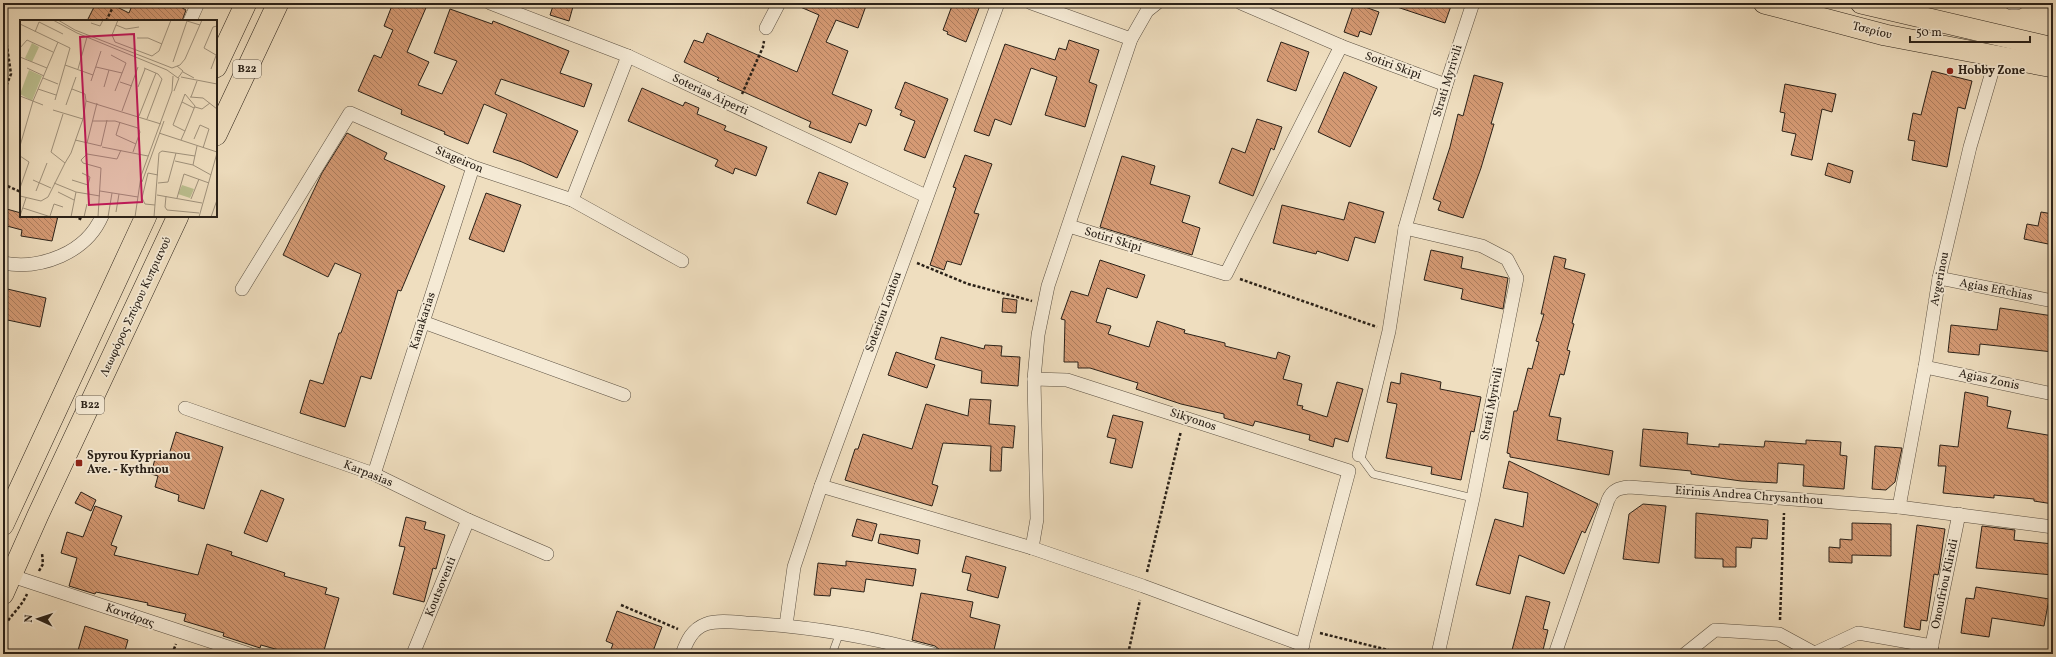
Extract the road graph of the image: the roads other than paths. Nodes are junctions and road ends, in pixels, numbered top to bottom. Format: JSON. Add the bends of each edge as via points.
{"nodes":[{"id":1,"x":198,"y":3,"type":"edge"},
{"id":2,"x":246,"y":3,"type":"edge"},
{"id":3,"x":278,"y":3,"type":"edge"},
{"id":4,"x":490,"y":3,"type":"edge"},
{"id":5,"x":779,"y":3,"type":"edge"},
{"id":6,"x":998,"y":3,"type":"edge"},
{"id":7,"x":1031,"y":3,"type":"edge"},
{"id":8,"x":1157,"y":3,"type":"edge"},
{"id":9,"x":1241,"y":3,"type":"edge"},
{"id":10,"x":1473,"y":3,"type":"edge"},
{"id":11,"x":1764,"y":3,"type":"edge"},
{"id":12,"x":1861,"y":3,"type":"edge"},
{"id":13,"x":2011,"y":3,"type":"edge"},
{"id":14,"x":2017,"y":3,"type":"edge"},
{"id":15,"x":190,"y":20,"type":"edge"},
{"id":16,"x":766,"y":28,"type":"road end"},
{"id":17,"x":1131,"y":39,"type":"junction"},
{"id":18,"x":1341,"y":46,"type":"junction"},
{"id":19,"x":2053,"y":48,"type":"edge"},
{"id":20,"x":1997,"y":55,"type":"junction"},
{"id":21,"x":628,"y":56,"type":"junction"},
{"id":22,"x":217,"y":65,"type":"edge"},
{"id":23,"x":2053,"y":67,"type":"edge"},
{"id":24,"x":1446,"y":85,"type":"junction"},
{"id":25,"x":217,"y":133,"type":"edge"},
{"id":26,"x":473,"y":167,"type":"junction"},
{"id":27,"x":926,"y":196,"type":"junction"},
{"id":28,"x":572,"y":200,"type":"junction"},
{"id":29,"x":101,"y":217,"type":"edge"},
{"id":30,"x":146,"y":217,"type":"edge"},
{"id":31,"x":178,"y":217,"type":"edge"},
{"id":32,"x":1069,"y":226,"type":"junction"},
{"id":33,"x":1405,"y":228,"type":"junction"},
{"id":34,"x":682,"y":261,"type":"dead end"},
{"id":35,"x":3,"y":263,"type":"edge"},
{"id":36,"x":1939,"y":278,"type":"junction"},
{"id":37,"x":242,"y":289,"type":"dead end"},
{"id":38,"x":2053,"y":301,"type":"edge"},
{"id":39,"x":423,"y":322,"type":"junction"},
{"id":40,"x":1925,"y":367,"type":"junction"},
{"id":41,"x":1034,"y":379,"type":"junction"},
{"id":42,"x":2053,"y":394,"type":"edge"},
{"id":43,"x":624,"y":395,"type":"dead end"},
{"id":44,"x":185,"y":408,"type":"dead end"},
{"id":45,"x":1359,"y":455,"type":"joint"},
{"id":46,"x":374,"y":474,"type":"junction"},
{"id":47,"x":821,"y":486,"type":"junction"},
{"id":48,"x":1473,"y":498,"type":"junction"},
{"id":49,"x":1899,"y":507,"type":"junction"},
{"id":50,"x":1959,"y":514,"type":"junction"},
{"id":51,"x":468,"y":520,"type":"junction"},
{"id":52,"x":3,"y":525,"type":"edge"},
{"id":53,"x":2053,"y":527,"type":"edge"},
{"id":54,"x":1032,"y":548,"type":"junction"},
{"id":55,"x":547,"y":554,"type":"dead end"},
{"id":56,"x":12,"y":576,"type":"junction"},
{"id":57,"x":3,"y":594,"type":"edge"},
{"id":58,"x":786,"y":625,"type":"junction"},
{"id":59,"x":839,"y":635,"type":"junction"},
{"id":60,"x":1302,"y":650,"type":"edge"},
{"id":61,"x":1931,"y":650,"type":"edge"},
{"id":62,"x":1556,"y":652,"type":"edge"},
{"id":63,"x":1813,"y":653,"type":"edge"},
{"id":64,"x":249,"y":654,"type":"edge"},
{"id":65,"x":413,"y":654,"type":"edge"},
{"id":66,"x":682,"y":654,"type":"edge"},
{"id":67,"x":832,"y":654,"type":"edge"},
{"id":68,"x":933,"y":654,"type":"edge"},
{"id":69,"x":1438,"y":654,"type":"edge"},
{"id":70,"x":1685,"y":654,"type":"edge"}],
"edges":[{"from":1,"to":15,"type":"street"},
{"from":2,"to":22,"type":"main road","number":"B22"},
{"from":3,"to":25,"type":"main road","number":"B22"},
{"from":4,"to":21,"type":"street","name":"Soterias Aiperti"},
{"from":5,"to":16,"type":"street"},
{"from":6,"to":27,"type":"street","name":"Soteriou Lontou"},
{"from":7,"to":17,"type":"street"},
{"from":8,"to":17,"type":"street","via":[[1147,11]]},
{"from":9,"to":18,"type":"street","name":"Sotiri Skipi"},
{"from":10,"to":24,"type":"street","name":"Strati Myrivili"},
{"from":11,"to":20,"type":"main road","name":"Τσερίου","via":[[1885,35]]},
{"from":12,"to":19,"type":"main road","name":"Τσερίου"},
{"from":13,"to":14,"type":"street"},
{"from":17,"to":32,"type":"street"},
{"from":18,"to":24,"type":"street","name":"Sotiri Skipi"},
{"from":18,"to":32,"type":"street","name":"Sotiri Skipi","via":[[1226,274]]},
{"from":20,"to":23,"type":"main road","name":"Τσερίου"},
{"from":20,"to":36,"type":"street","name":"Avgerinou","via":[[1970,147]]},
{"from":21,"to":27,"type":"street","name":"Soterias Aiperti"},
{"from":21,"to":28,"type":"street"},
{"from":24,"to":33,"type":"street","name":"Strati Myrivili"},
{"from":26,"to":28,"type":"street","name":"Stageiron"},
{"from":26,"to":37,"type":"street","name":"Stageiron","via":[[350,112]]},
{"from":26,"to":39,"type":"street","name":"Kanakarias"},
{"from":27,"to":47,"type":"street","name":"Soteriou Lontou"},
{"from":28,"to":34,"type":"street","name":"Stageiron"},
{"from":29,"to":35,"type":"street","via":[[87,238],[53,260],[15,266]]},
{"from":30,"to":52,"type":"main road","number":"B22"},
{"from":31,"to":56,"type":"main road","name":"Λεωφόρος Σπύρου Κυπριανού","number":"B22","via":[[38,514]]},
{"from":32,"to":41,"type":"street","name":"Sotiri Skipi","via":[[1048,286],[1038,335]]},
{"from":33,"to":45,"type":"street","name":"Strati Myrivili","via":[[1389,331]]},
{"from":33,"to":48,"type":"street","name":"Strati Myrivili","via":[[1482,246],[1507,259],[1517,278]]},
{"from":36,"to":38,"type":"street","name":"Agias Eftchias"},
{"from":36,"to":40,"type":"street","name":"Avgerinou"},
{"from":39,"to":43,"type":"street"},
{"from":39,"to":46,"type":"street","name":"Kanakarias"},
{"from":40,"to":42,"type":"street","name":"Agias Zonis"},
{"from":40,"to":49,"type":"street","name":"Avgerinou"},
{"from":41,"to":54,"type":"street","name":"Sotiri Skipi","via":[[1037,519]]},
{"from":41,"to":60,"type":"street","name":"Sikyonos","via":[[1067,380],[1349,471]]},
{"from":44,"to":46,"type":"street","name":"Karpasias"},
{"from":45,"to":48,"type":"lane","via":[[1373,474]]},
{"from":46,"to":51,"type":"street","name":"Karpasias"},
{"from":47,"to":54,"type":"street"},
{"from":47,"to":58,"type":"street","name":"Soteriou Lontou","via":[[794,567]]},
{"from":48,"to":69,"type":"street","name":"Strati Myrivili"},
{"from":49,"to":50,"type":"street","name":"Eirinis Andrea Chrysanthou"},
{"from":49,"to":62,"type":"street","name":"Eirinis Andrea Chrysanthou","via":[[1630,487],[1614,491],[1608,500]]},
{"from":50,"to":53,"type":"street","name":"Eirinis Andrea Chrysanthou"},
{"from":50,"to":61,"type":"street","name":"Onoufriou Kliridi"},
{"from":51,"to":55,"type":"street","name":"Karpasias"},
{"from":51,"to":65,"type":"street","name":"Koutsoventi"},
{"from":54,"to":60,"type":"street","via":[[1144,586]]},
{"from":56,"to":57,"type":"main road","name":"Λεωφόρος Σπύρου Κυπριανού","number":"B22"},
{"from":56,"to":64,"type":"street","name":"Καντάρας"},
{"from":58,"to":59,"type":"street"},
{"from":58,"to":66,"type":"street","via":[[725,622],[706,624],[696,629]]},
{"from":59,"to":67,"type":"lane"},
{"from":59,"to":68,"type":"street","via":[[887,642]]},
{"from":61,"to":63,"type":"street","via":[[1858,632]]},
{"from":63,"to":70,"type":"street","via":[[1779,634],[1715,630]]}]}
